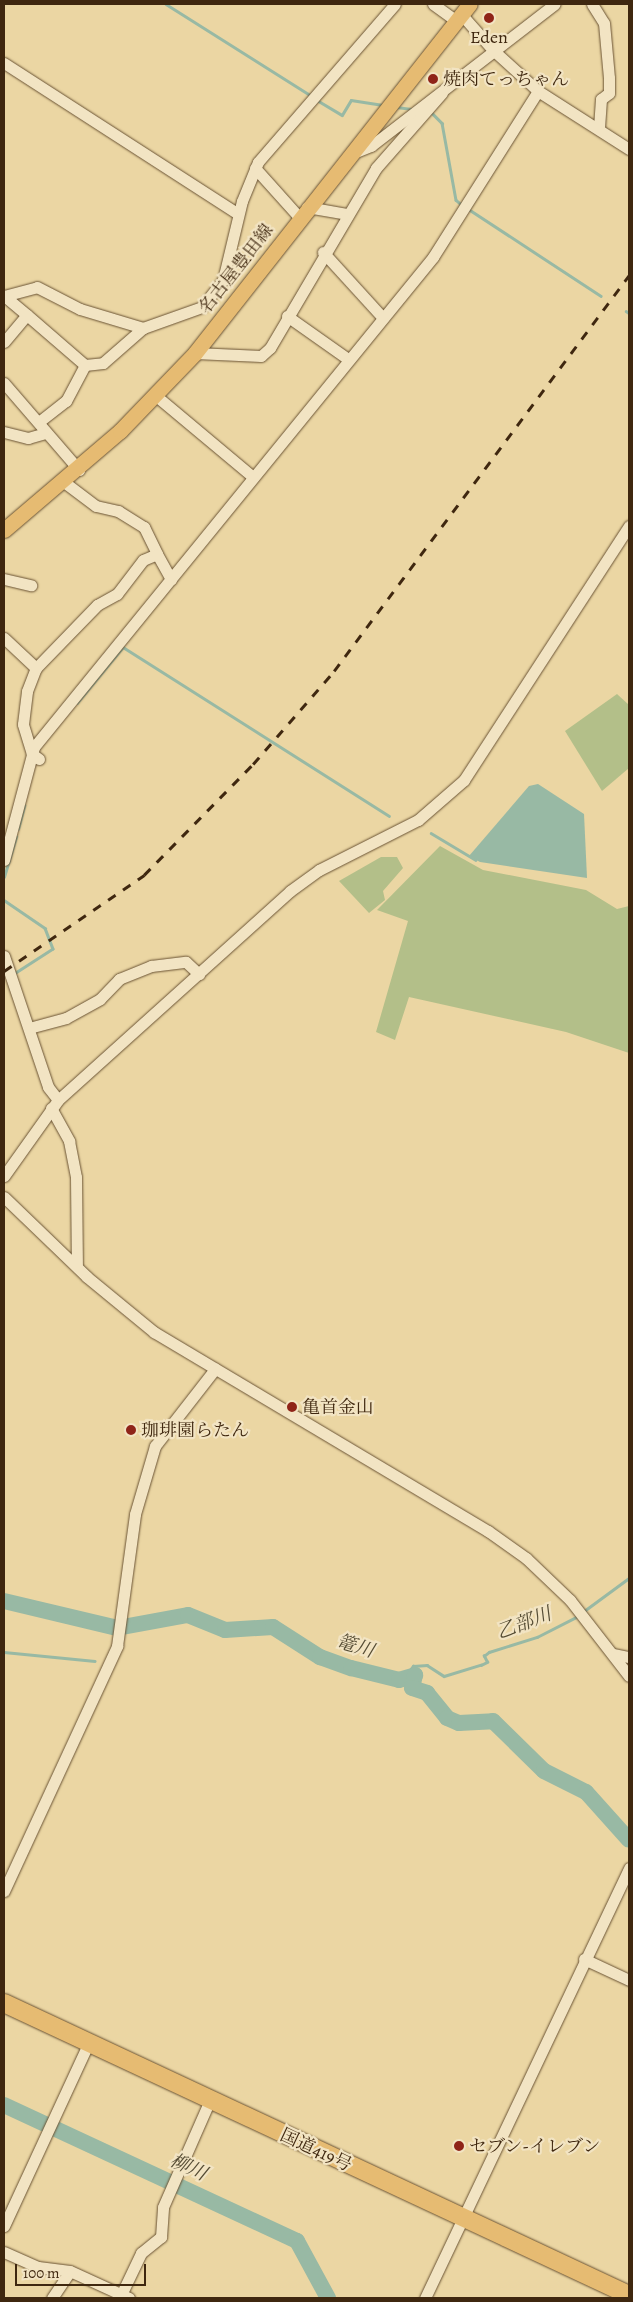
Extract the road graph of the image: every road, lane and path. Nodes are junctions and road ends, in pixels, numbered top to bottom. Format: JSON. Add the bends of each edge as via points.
{"nodes":[{"id":1,"x":395,"y":4,"type":"edge"},
{"id":2,"x":433,"y":4,"type":"edge"},
{"id":3,"x":555,"y":4,"type":"edge"},
{"id":4,"x":592,"y":4,"type":"edge"},
{"id":5,"x":462,"y":13,"type":"edge"},
{"id":6,"x":493,"y":50,"type":"junction"},
{"id":7,"x":4,"y":63,"type":"edge"},
{"id":8,"x":538,"y":91,"type":"junction"},
{"id":9,"x":421,"y":110,"type":"junction"},
{"id":10,"x":599,"y":129,"type":"junction"},
{"id":11,"x":629,"y":149,"type":"edge"},
{"id":12,"x":349,"y":154,"type":"junction"},
{"id":13,"x":255,"y":168,"type":"junction"},
{"id":14,"x":303,"y":212,"type":"junction"},
{"id":15,"x":238,"y":214,"type":"junction"},
{"id":16,"x":346,"y":214,"type":"junction"},
{"id":17,"x":323,"y":252,"type":"junction"},
{"id":18,"x":4,"y":296,"type":"edge"},
{"id":19,"x":208,"y":301,"type":"junction"},
{"id":20,"x":224,"y":314,"type":"junction"},
{"id":21,"x":27,"y":315,"type":"junction"},
{"id":22,"x":287,"y":316,"type":"junction"},
{"id":23,"x":383,"y":318,"type":"junction"},
{"id":24,"x":143,"y":328,"type":"junction"},
{"id":25,"x":4,"y":342,"type":"edge"},
{"id":26,"x":195,"y":353,"type":"junction"},
{"id":27,"x":348,"y":359,"type":"junction"},
{"id":28,"x":85,"y":365,"type":"junction"},
{"id":29,"x":4,"y":383,"type":"edge"},
{"id":30,"x":156,"y":395,"type":"junction"},
{"id":31,"x":40,"y":421,"type":"junction"},
{"id":32,"x":4,"y":432,"type":"edge"},
{"id":33,"x":46,"y":433,"type":"junction"},
{"id":34,"x":78,"y":470,"type":"junction"},
{"id":35,"x":253,"y":477,"type":"junction"},
{"id":36,"x":64,"y":482,"type":"junction"},
{"id":37,"x":7,"y":522,"type":"edge"},
{"id":38,"x":629,"y":526,"type":"edge"},
{"id":39,"x":157,"y":554,"type":"junction"},
{"id":40,"x":4,"y":579,"type":"edge"},
{"id":41,"x":171,"y":579,"type":"junction"},
{"id":42,"x":31,"y":585,"type":"dead end"},
{"id":43,"x":4,"y":638,"type":"edge"},
{"id":44,"x":36,"y":668,"type":"junction"},
{"id":45,"x":35,"y":756,"type":"junction"},
{"id":46,"x":4,"y":860,"type":"edge"},
{"id":47,"x":4,"y":957,"type":"edge"},
{"id":48,"x":199,"y":974,"type":"junction"},
{"id":49,"x":29,"y":1028,"type":"junction"},
{"id":50,"x":54,"y":1104,"type":"junction"},
{"id":51,"x":4,"y":1176,"type":"edge"},
{"id":52,"x":4,"y":1197,"type":"edge"},
{"id":53,"x":76,"y":1266,"type":"junction"},
{"id":54,"x":215,"y":1369,"type":"junction"},
{"id":55,"x":613,"y":1654,"type":"junction"},
{"id":56,"x":629,"y":1657,"type":"edge"},
{"id":57,"x":629,"y":1676,"type":"edge"},
{"id":58,"x":629,"y":1869,"type":"edge"},
{"id":59,"x":4,"y":1890,"type":"edge"},
{"id":60,"x":584,"y":1959,"type":"junction"},
{"id":61,"x":629,"y":1980,"type":"edge"},
{"id":62,"x":4,"y":2003,"type":"edge"},
{"id":63,"x":88,"y":2044,"type":"junction"},
{"id":64,"x":210,"y":2100,"type":"junction"},
{"id":65,"x":461,"y":2218,"type":"junction"},
{"id":66,"x":4,"y":2226,"type":"edge"},
{"id":67,"x":4,"y":2252,"type":"edge"},
{"id":68,"x":70,"y":2271,"type":"junction"},
{"id":69,"x":629,"y":2295,"type":"edge"},
{"id":70,"x":125,"y":2296,"type":"edge"},
{"id":71,"x":52,"y":2298,"type":"edge"},
{"id":72,"x":425,"y":2298,"type":"edge"}],
"edges":[{"from":1,"to":13,"type":"street"},
{"from":2,"to":5,"type":"street"},
{"from":3,"to":6,"type":"street"},
{"from":4,"to":10,"type":"street","via":[[604,23],[609,78],[609,93],[601,99]]},
{"from":5,"to":6,"type":"street"},
{"from":5,"to":12,"type":"main road","name":"名古屋豊田線"},
{"from":6,"to":8,"type":"street"},
{"from":6,"to":9,"type":"street"},
{"from":7,"to":15,"type":"street"},
{"from":8,"to":10,"type":"street"},
{"from":8,"to":23,"type":"street","via":[[433,257]]},
{"from":9,"to":12,"type":"street","via":[[371,146]]},
{"from":9,"to":16,"type":"street","via":[[376,168]]},
{"from":10,"to":11,"type":"street"},
{"from":12,"to":14,"type":"main road","name":"名古屋豊田線"},
{"from":13,"to":14,"type":"street"},
{"from":13,"to":15,"type":"street"},
{"from":14,"to":16,"type":"street"},
{"from":14,"to":20,"type":"main road","name":"名古屋豊田線"},
{"from":15,"to":19,"type":"street","via":[[223,280]]},
{"from":16,"to":17,"type":"street"},
{"from":17,"to":22,"type":"street"},
{"from":17,"to":23,"type":"street"},
{"from":18,"to":21,"type":"street"},
{"from":18,"to":24,"type":"street","via":[[37,286],[80,309]]},
{"from":19,"to":20,"type":"street"},
{"from":19,"to":24,"type":"street","via":[[160,326]]},
{"from":20,"to":26,"type":"main road","name":"名古屋豊田線"},
{"from":21,"to":25,"type":"street"},
{"from":21,"to":28,"type":"street"},
{"from":22,"to":26,"type":"street","via":[[261,356]]},
{"from":22,"to":27,"type":"street"},
{"from":23,"to":27,"type":"street"},
{"from":24,"to":28,"type":"street","via":[[103,363]]},
{"from":26,"to":30,"type":"main road","name":"名古屋豊田線"},
{"from":27,"to":35,"type":"street"},
{"from":28,"to":31,"type":"street","via":[[66,400]]},
{"from":29,"to":31,"type":"street"},
{"from":30,"to":34,"type":"main road","name":"名古屋豊田線"},
{"from":30,"to":35,"type":"street"},
{"from":31,"to":33,"type":"street"},
{"from":32,"to":33,"type":"street","via":[[28,438]]},
{"from":33,"to":34,"type":"street"},
{"from":34,"to":36,"type":"main road","name":"名古屋豊田線"},
{"from":35,"to":41,"type":"street"},
{"from":36,"to":37,"type":"main road","name":"名古屋豊田線"},
{"from":36,"to":39,"type":"street","via":[[96,506],[118,511],[144,527]]},
{"from":38,"to":48,"type":"street","via":[[464,780],[418,820],[304,880]]},
{"from":39,"to":41,"type":"street"},
{"from":39,"to":44,"type":"street","via":[[143,560],[117,594],[97,605]]},
{"from":40,"to":42,"type":"street"},
{"from":41,"to":45,"type":"street"},
{"from":43,"to":44,"type":"street"},
{"from":44,"to":45,"type":"street","via":[[27,690],[23,724]]},
{"from":45,"to":46,"type":"street"},
{"from":47,"to":49,"type":"street"},
{"from":48,"to":49,"type":"street","via":[[186,962],[151,966],[119,979],[100,999],[66,1018]]},
{"from":48,"to":50,"type":"street"},
{"from":49,"to":50,"type":"street"},
{"from":50,"to":51,"type":"street"},
{"from":50,"to":53,"type":"street","via":[[69,1141],[76,1177]]},
{"from":52,"to":53,"type":"street"},
{"from":53,"to":54,"type":"street","via":[[130,1314]]},
{"from":54,"to":55,"type":"street","via":[[488,1531],[548,1577]]},
{"from":54,"to":59,"type":"street","via":[[155,1446],[135,1514],[117,1646]]},
{"from":55,"to":56,"type":"street"},
{"from":55,"to":57,"type":"street"},
{"from":58,"to":60,"type":"street"},
{"from":60,"to":61,"type":"street"},
{"from":60,"to":65,"type":"street"},
{"from":62,"to":63,"type":"highway","name":"国道419号"},
{"from":63,"to":64,"type":"highway","name":"国道419号"},
{"from":63,"to":66,"type":"street"},
{"from":64,"to":65,"type":"highway","name":"国道419号"},
{"from":64,"to":70,"type":"street","via":[[163,2207],[160,2237],[141,2253]]},
{"from":65,"to":69,"type":"highway","name":"国道419号"},
{"from":65,"to":72,"type":"street"},
{"from":67,"to":68,"type":"street","via":[[38,2267]]},
{"from":68,"to":70,"type":"street"},
{"from":68,"to":71,"type":"street"}]}
